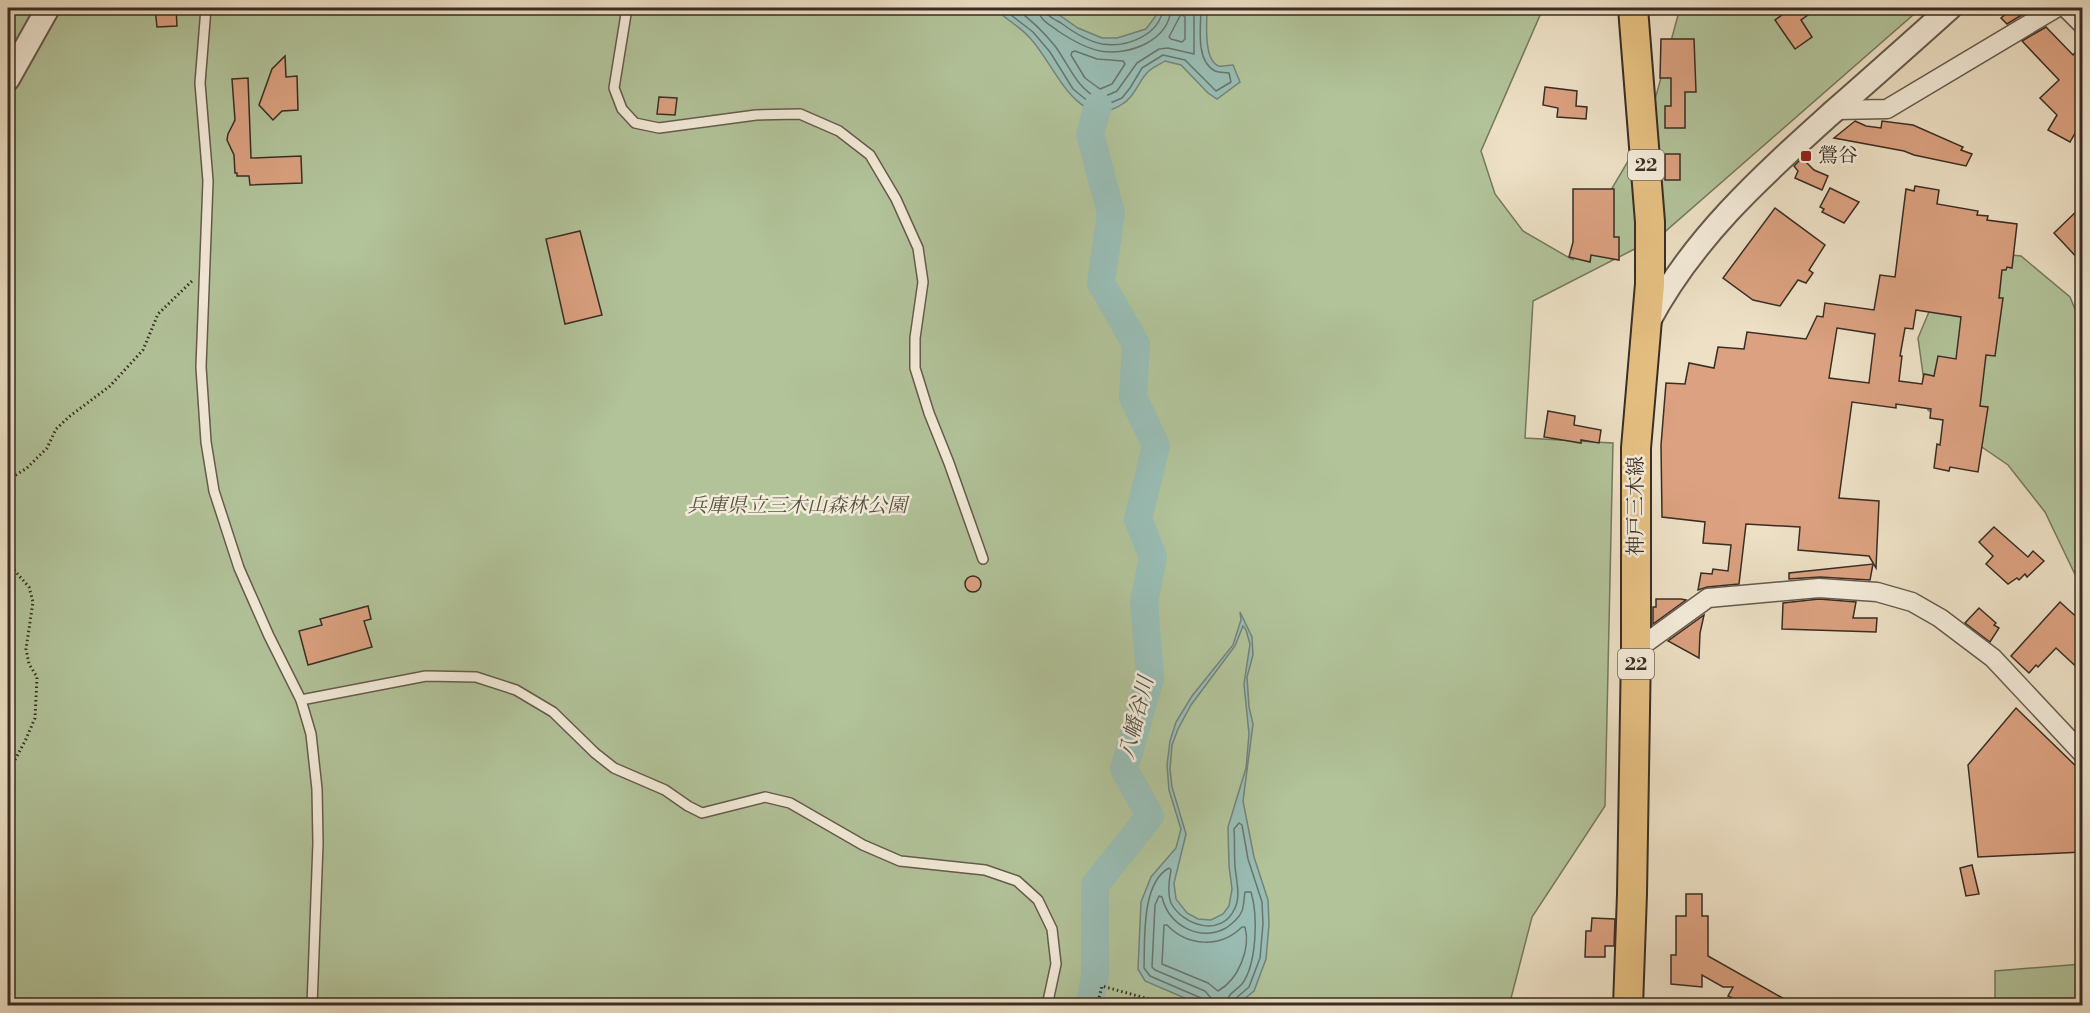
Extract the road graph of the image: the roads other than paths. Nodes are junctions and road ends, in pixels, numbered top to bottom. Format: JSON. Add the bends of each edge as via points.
{"nodes":[{"id":1,"x":48,"y":8,"type":"edge"},
{"id":2,"x":206,"y":8,"type":"edge"},
{"id":3,"x":627,"y":8,"type":"edge"},
{"id":4,"x":1633,"y":8,"type":"edge"},
{"id":5,"x":1950,"y":8,"type":"edge"},
{"id":6,"x":2056,"y":8,"type":"edge"},
{"id":7,"x":2066,"y":8,"type":"edge"},
{"id":8,"x":2082,"y":24,"type":"edge"},
{"id":9,"x":8,"y":79,"type":"edge"},
{"id":10,"x":1836,"y":110,"type":"junction"},
{"id":11,"x":1648,"y":323,"type":"junction"},
{"id":12,"x":982,"y":559,"type":"dead end"},
{"id":13,"x":1636,"y":650,"type":"junction"},
{"id":14,"x":301,"y":700,"type":"junction"},
{"id":15,"x":2082,"y":753,"type":"edge"},
{"id":16,"x":312,"y":1005,"type":"edge"},
{"id":17,"x":1047,"y":1005,"type":"edge"},
{"id":18,"x":1628,"y":1005,"type":"edge"}],
"edges":[{"from":1,"to":9,"type":"street"},
{"from":2,"to":14,"type":"lane","via":[[200,83],[208,180],[201,367],[206,442],[214,491],[239,568]]},
{"from":3,"to":12,"type":"lane","via":[[614,88],[622,109],[635,123],[659,128],[756,115],[800,114],[839,131],[870,155],[918,248],[923,282],[915,368]]},
{"from":4,"to":11,"type":"main road","name":"神戸三木線","number":"22","via":[[1650,222]]},
{"from":5,"to":10,"type":"street"},
{"from":6,"to":10,"type":"street","via":[[1887,109]]},
{"from":7,"to":8,"type":"street"},
{"from":10,"to":11,"type":"street","via":[[1761,177],[1715,225]]},
{"from":11,"to":13,"type":"main road","name":"神戸三木線","number":"22","via":[[1636,448]]},
{"from":13,"to":15,"type":"street","via":[[1708,598],[1819,588],[1877,592],[1912,602],[1993,658]]},
{"from":13,"to":18,"type":"main road","name":"神戸三木線","number":"22"},
{"from":14,"to":16,"type":"lane","via":[[311,734],[317,789]]},
{"from":14,"to":17,"type":"lane","via":[[426,676],[476,677],[516,690],[553,712],[614,768],[665,790],[702,813],[765,797],[790,802],[863,845],[900,861],[985,870],[1017,881],[1038,900],[1052,929],[1056,964]]}]}
